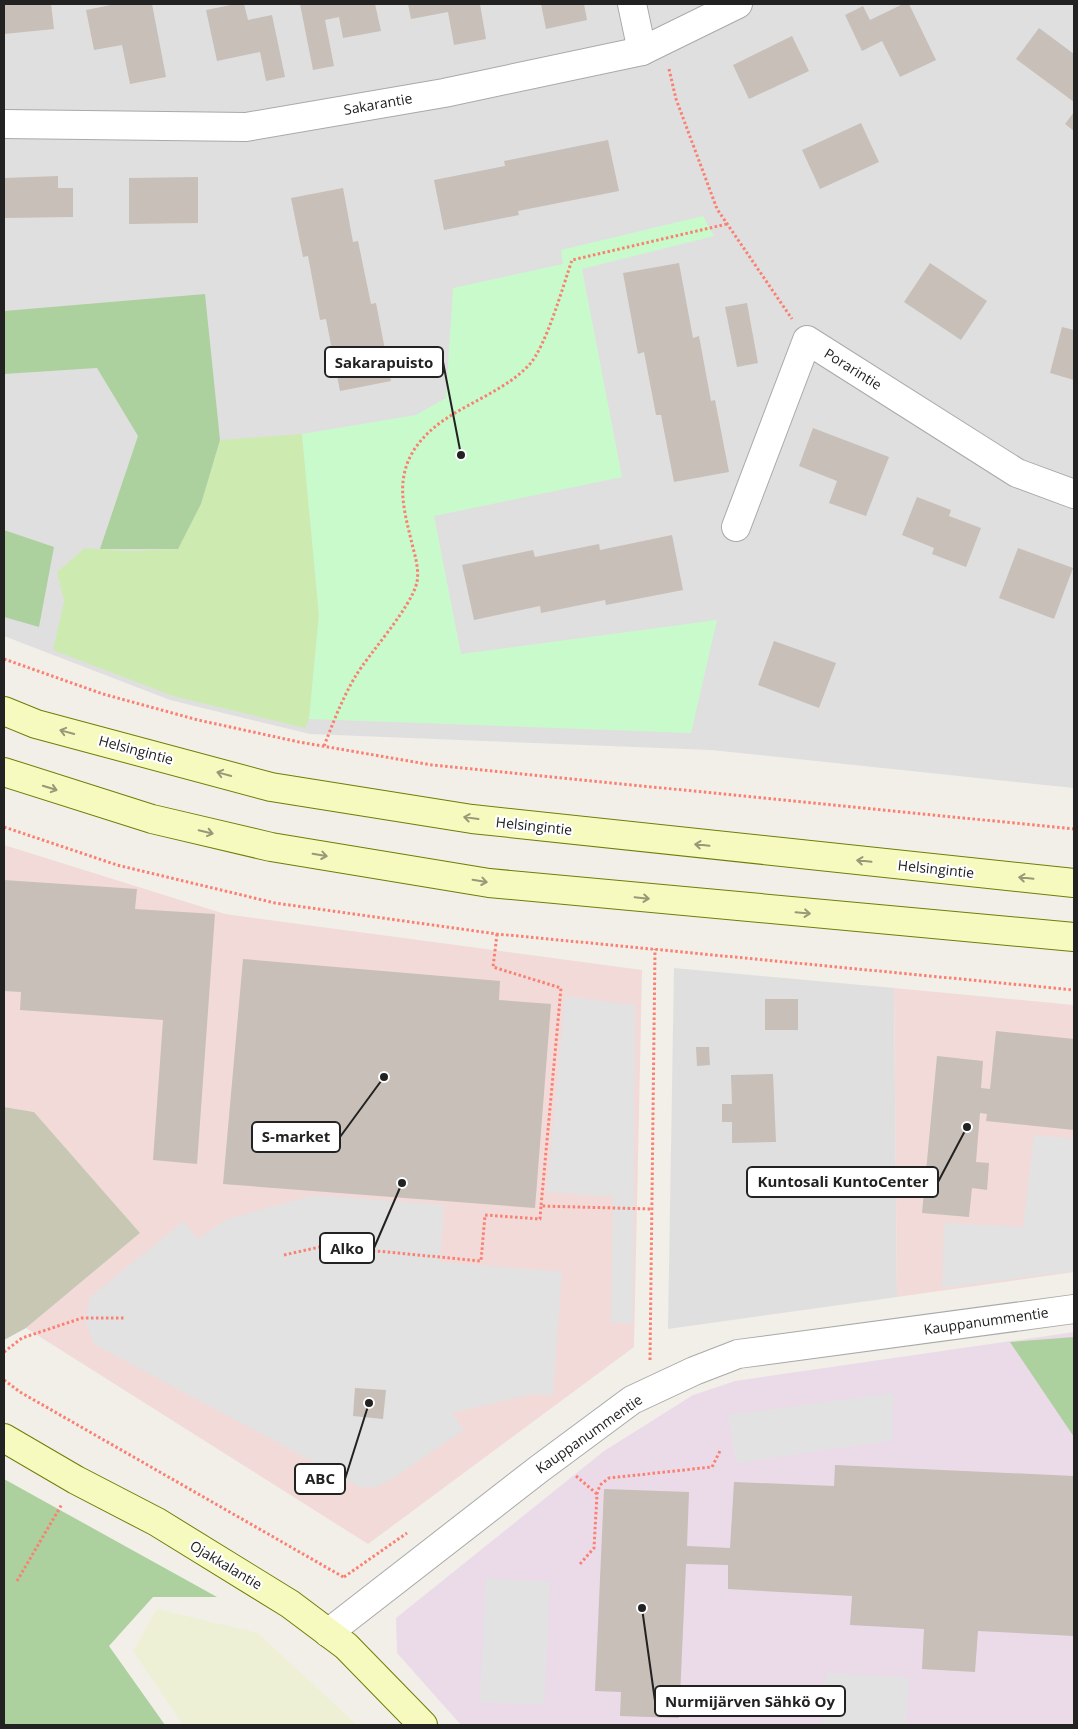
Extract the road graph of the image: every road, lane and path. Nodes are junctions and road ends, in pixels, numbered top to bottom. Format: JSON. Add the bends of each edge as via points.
{"nodes":[{"id":1,"x":632,"y":4,"type":"edge"},
{"id":2,"x":738,"y":4,"type":"edge"},
{"id":3,"x":652,"y":47,"type":"junction"},
{"id":4,"x":4,"y":124,"type":"edge"},
{"id":5,"x":727,"y":224,"type":"junction"},
{"id":6,"x":807,"y":340,"type":"junction"},
{"id":7,"x":1074,"y":494,"type":"edge"},
{"id":8,"x":736,"y":527,"type":"dead end"},
{"id":9,"x":4,"y":659,"type":"edge"},
{"id":10,"x":4,"y":711,"type":"edge"},
{"id":11,"x":324,"y":746,"type":"junction"},
{"id":12,"x":4,"y":772,"type":"edge"},
{"id":13,"x":4,"y":827,"type":"edge"},
{"id":14,"x":1074,"y":829,"type":"edge"},
{"id":15,"x":1074,"y":883,"type":"edge"},
{"id":16,"x":497,"y":934,"type":"junction"},
{"id":17,"x":1074,"y":937,"type":"edge"},
{"id":18,"x":655,"y":949,"type":"junction"},
{"id":19,"x":1074,"y":990,"type":"edge"},
{"id":20,"x":541,"y":1206,"type":"junction"},
{"id":21,"x":652,"y":1209,"type":"junction"},
{"id":22,"x":284,"y":1255,"type":"dead end"},
{"id":23,"x":1074,"y":1309,"type":"edge"},
{"id":24,"x":126,"y":1318,"type":"dead end"},
{"id":25,"x":4,"y":1352,"type":"edge"},
{"id":26,"x":650,"y":1360,"type":"dead end"},
{"id":27,"x":4,"y":1380,"type":"edge"},
{"id":28,"x":4,"y":1438,"type":"edge"},
{"id":29,"x":721,"y":1449,"type":"dead end"},
{"id":30,"x":576,"y":1475,"type":"dead end"},
{"id":31,"x":76,"y":1480,"type":"junction"},
{"id":32,"x":597,"y":1494,"type":"junction"},
{"id":33,"x":580,"y":1564,"type":"dead end"},
{"id":34,"x":17,"y":1581,"type":"dead end"},
{"id":35,"x":367,"y":1601,"type":"junction"},
{"id":36,"x":328,"y":1633,"type":"junction"},
{"id":37,"x":423,"y":1725,"type":"edge"}],
"edges":[{"from":1,"to":3,"type":"street"},
{"from":2,"to":3,"type":"street","name":"Sakarantie"},
{"from":3,"to":4,"type":"street","name":"Sakarantie","via":[[444,93],[246,127]]},
{"from":3,"to":5,"type":"path","via":[[676,99],[716,209]]},
{"from":5,"to":6,"type":"path"},
{"from":5,"to":11,"type":"path","via":[[572,260],[539,351],[529,365],[497,390],[433,427],[416,448],[405,472],[401,499],[416,559],[417,582],[408,601],[354,677]]},
{"from":6,"to":7,"type":"street","name":"Porarintie","via":[[1017,473]]},
{"from":6,"to":8,"type":"street","name":"Porarintie"},
{"from":9,"to":11,"type":"path","via":[[103,694],[198,720]]},
{"from":15,"to":10,"type":"main road","name":"Helsingintie","one_way":true,"via":[[472,819],[271,787],[36,724]]},
{"from":11,"to":14,"type":"path","via":[[432,765]]},
{"from":12,"to":17,"type":"main road","one_way":true,"via":[[152,820],[272,847],[489,883]]},
{"from":13,"to":16,"type":"path","via":[[117,865],[275,903]]},
{"from":16,"to":18,"type":"path"},
{"from":16,"to":20,"type":"path","via":[[493,967],[561,988]]},
{"from":18,"to":19,"type":"path"},
{"from":18,"to":21,"type":"path"},
{"from":20,"to":21,"type":"path"},
{"from":20,"to":22,"type":"path","via":[[540,1219],[485,1215],[481,1260],[324,1246]]},
{"from":21,"to":26,"type":"path"},
{"from":23,"to":35,"type":"street","name":"Kauppanummentie","via":[[738,1354],[694,1371],[632,1400]]},
{"from":24,"to":25,"type":"path","via":[[82,1318],[22,1338]]},
{"from":27,"to":35,"type":"path","via":[[344,1577]]},
{"from":28,"to":31,"type":"main road","name":"Ojakkalantie"},
{"from":29,"to":32,"type":"path","via":[[712,1467],[609,1478],[600,1485]]},
{"from":30,"to":32,"type":"path"},
{"from":31,"to":34,"type":"path"},
{"from":31,"to":36,"type":"main road","name":"Ojakkalantie","via":[[157,1522],[290,1604]]},
{"from":32,"to":33,"type":"path","via":[[594,1548]]},
{"from":35,"to":36,"type":"street","name":"Kauppanummentie"},
{"from":36,"to":37,"type":"main road","name":"Ojakkalantie","via":[[346,1646]]}]}
